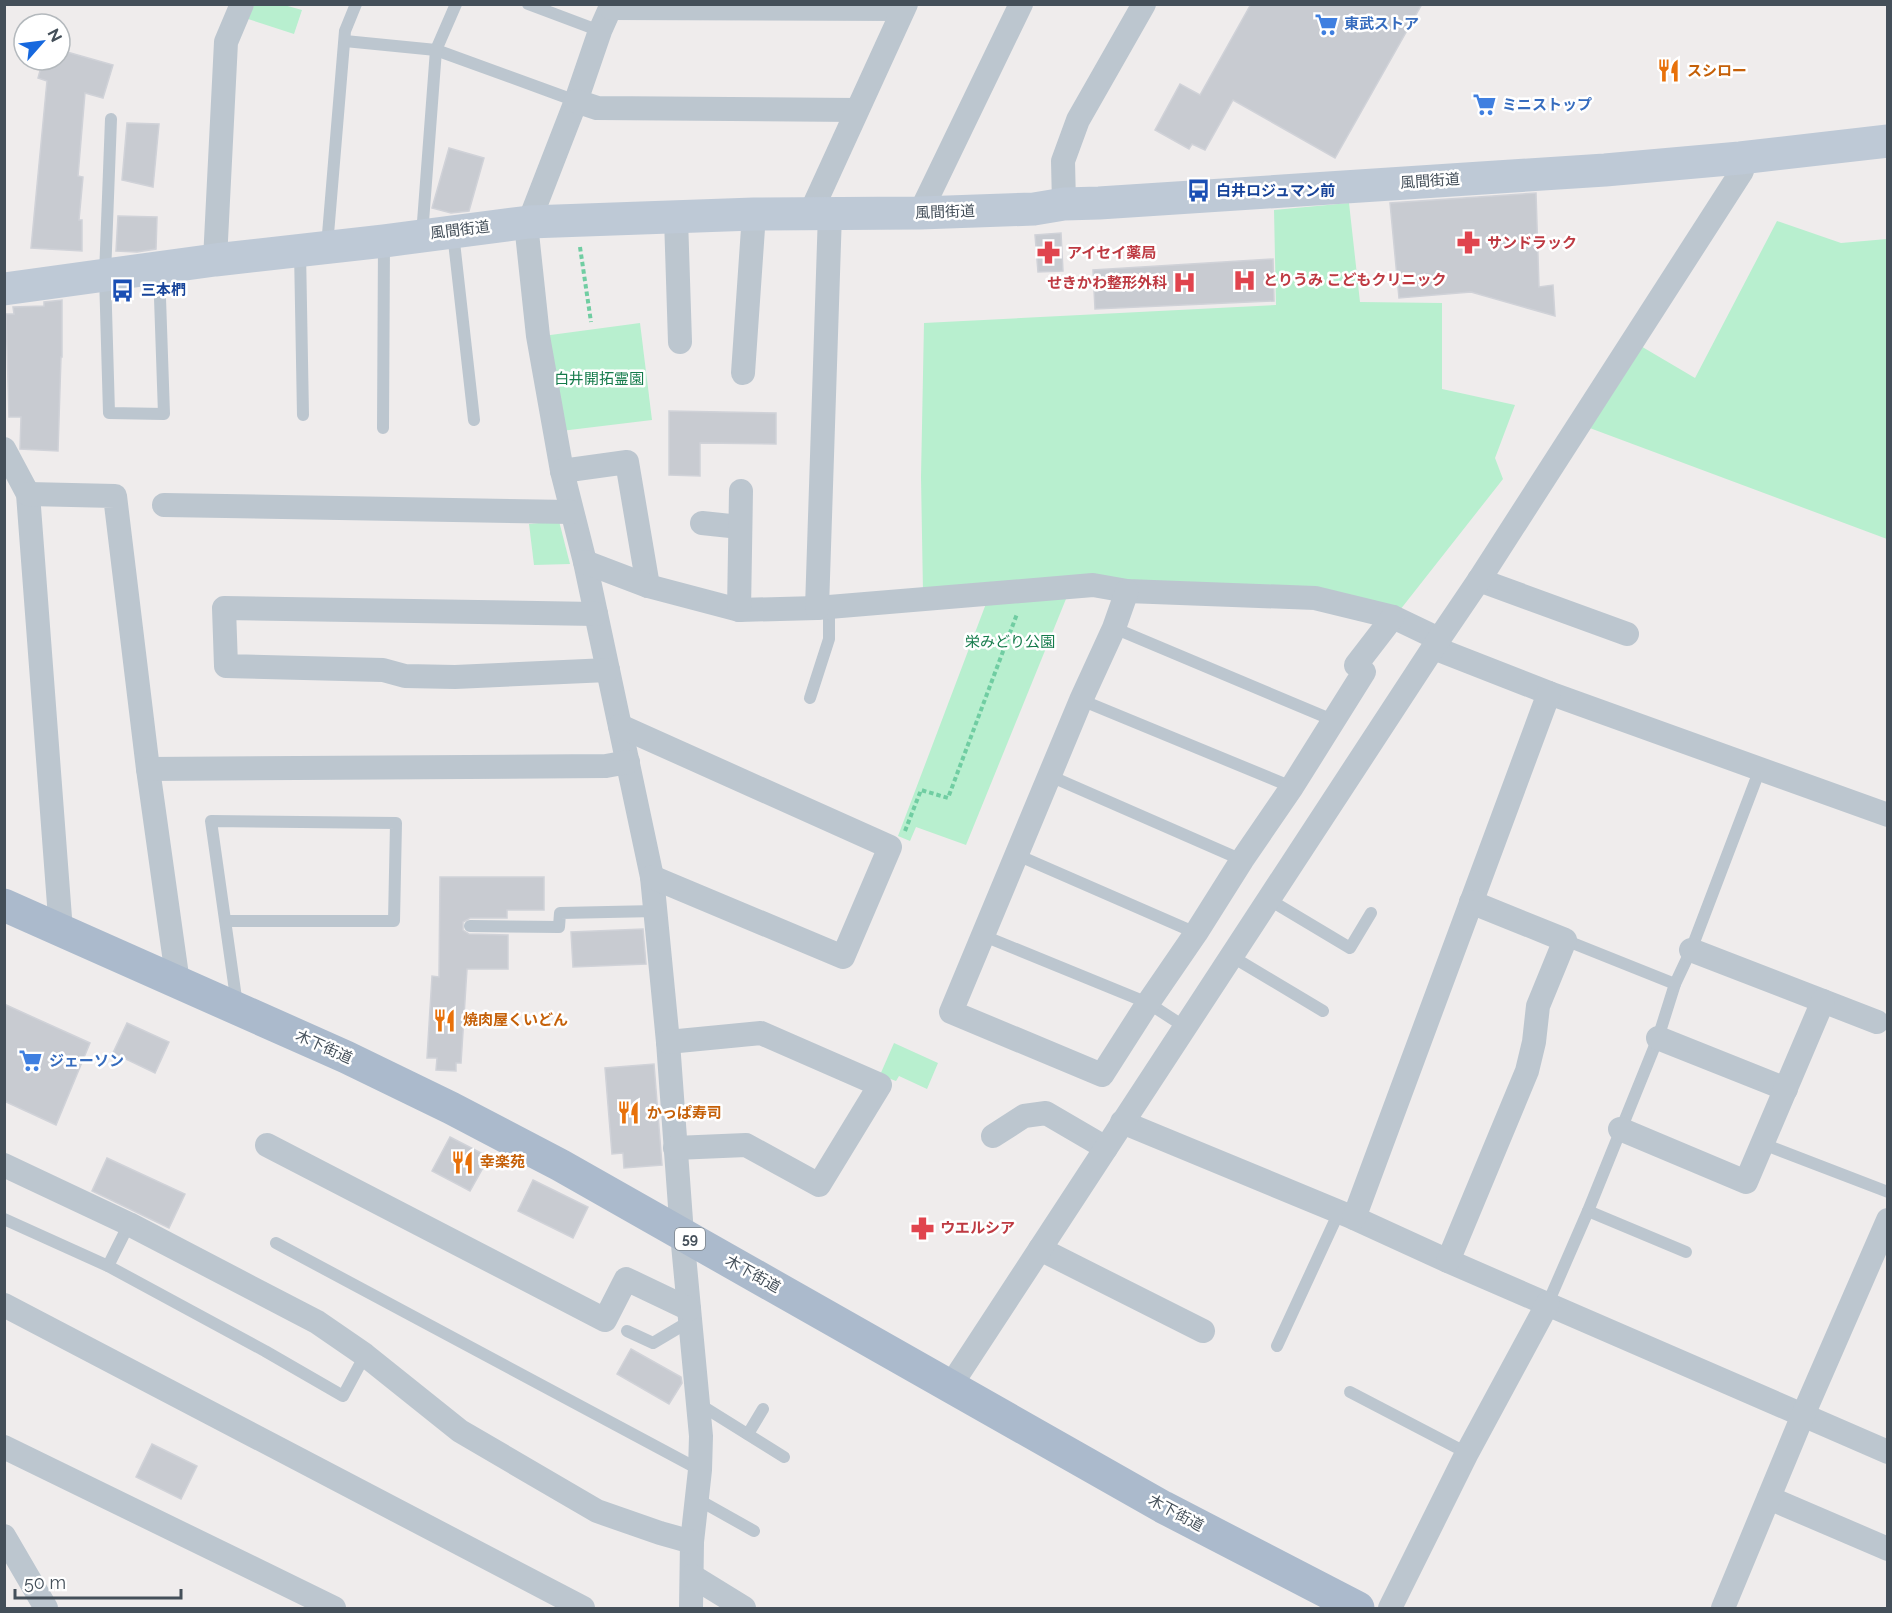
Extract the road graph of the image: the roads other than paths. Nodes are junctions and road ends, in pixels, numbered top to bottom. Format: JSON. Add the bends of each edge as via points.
{"nodes":[{"id":1,"x":242,"y":4,"type":"edge"},
{"id":2,"x":356,"y":4,"type":"edge"},
{"id":3,"x":456,"y":4,"type":"edge"},
{"id":4,"x":528,"y":4,"type":"edge"},
{"id":5,"x":1021,"y":4,"type":"edge"},
{"id":6,"x":1144,"y":4,"type":"edge"},
{"id":7,"x":611,"y":6,"type":"edge"},
{"id":8,"x":905,"y":7,"type":"edge"},
{"id":9,"x":600,"y":31,"type":"junction"},
{"id":10,"x":345,"y":41,"type":"junction"},
{"id":11,"x":436,"y":50,"type":"junction"},
{"id":12,"x":576,"y":101,"type":"junction"},
{"id":13,"x":858,"y":110,"type":"junction"},
{"id":14,"x":111,"y":119,"type":"dead end"},
{"id":15,"x":1887,"y":141,"type":"edge"},
{"id":16,"x":1740,"y":158,"type":"junction"},
{"id":17,"x":1064,"y":204,"type":"junction"},
{"id":18,"x":820,"y":213,"type":"junction"},
{"id":19,"x":920,"y":213,"type":"junction"},
{"id":20,"x":754,"y":214,"type":"junction"},
{"id":21,"x":676,"y":218,"type":"junction"},
{"id":22,"x":529,"y":222,"type":"junction"},
{"id":23,"x":437,"y":233,"type":"junction"},
{"id":24,"x":384,"y":241,"type":"junction"},
{"id":25,"x":314,"y":248,"type":"junction"},
{"id":26,"x":215,"y":260,"type":"junction"},
{"id":27,"x":159,"y":267,"type":"junction"},
{"id":28,"x":105,"y":275,"type":"junction"},
{"id":29,"x":4,"y":289,"type":"edge"},
{"id":30,"x":680,"y":342,"type":"dead end"},
{"id":31,"x":743,"y":373,"type":"dead end"},
{"id":32,"x":303,"y":416,"type":"dead end"},
{"id":33,"x":474,"y":420,"type":"dead end"},
{"id":34,"x":383,"y":428,"type":"dead end"},
{"id":35,"x":4,"y":448,"type":"edge"},
{"id":36,"x":562,"y":471,"type":"junction"},
{"id":37,"x":741,"y":491,"type":"dead end"},
{"id":38,"x":28,"y":494,"type":"junction"},
{"id":39,"x":164,"y":506,"type":"dead end"},
{"id":40,"x":571,"y":513,"type":"junction"},
{"id":41,"x":702,"y":523,"type":"dead end"},
{"id":42,"x":740,"y":527,"type":"junction"},
{"id":43,"x":585,"y":562,"type":"junction"},
{"id":44,"x":1479,"y":580,"type":"junction"},
{"id":45,"x":648,"y":586,"type":"junction"},
{"id":46,"x":1127,"y":591,"type":"junction"},
{"id":47,"x":823,"y":608,"type":"junction"},
{"id":48,"x":739,"y":610,"type":"junction"},
{"id":49,"x":596,"y":614,"type":"junction"},
{"id":50,"x":1393,"y":616,"type":"junction"},
{"id":51,"x":1114,"y":628,"type":"junction"},
{"id":52,"x":1627,"y":634,"type":"dead end"},
{"id":53,"x":1436,"y":643,"type":"junction"},
{"id":54,"x":608,"y":670,"type":"junction"},
{"id":55,"x":1549,"y":693,"type":"junction"},
{"id":56,"x":810,"y":698,"type":"dead end"},
{"id":57,"x":1081,"y":700,"type":"junction"},
{"id":58,"x":1335,"y":721,"type":"junction"},
{"id":59,"x":620,"y":726,"type":"junction"},
{"id":60,"x":628,"y":762,"type":"junction"},
{"id":61,"x":148,"y":769,"type":"junction"},
{"id":62,"x":1760,"y":769,"type":"junction"},
{"id":63,"x":1050,"y":776,"type":"junction"},
{"id":64,"x":1292,"y":788,"type":"junction"},
{"id":65,"x":1887,"y":815,"type":"edge"},
{"id":66,"x":1017,"y":855,"type":"junction"},
{"id":67,"x":1242,"y":860,"type":"junction"},
{"id":68,"x":652,"y":877,"type":"junction"},
{"id":69,"x":1268,"y":899,"type":"junction"},
{"id":70,"x":1471,"y":902,"type":"junction"},
{"id":71,"x":4,"y":905,"type":"edge"},
{"id":72,"x":656,"y":911,"type":"junction"},
{"id":73,"x":1371,"y":913,"type":"dead end"},
{"id":74,"x":225,"y":921,"type":"junction"},
{"id":75,"x":470,"y":926,"type":"dead end"},
{"id":76,"x":61,"y":931,"type":"junction"},
{"id":77,"x":1196,"y":933,"type":"junction"},
{"id":78,"x":984,"y":936,"type":"junction"},
{"id":79,"x":1565,"y":940,"type":"junction"},
{"id":80,"x":1691,"y":950,"type":"junction"},
{"id":81,"x":1232,"y":956,"type":"junction"},
{"id":82,"x":178,"y":983,"type":"junction"},
{"id":83,"x":1675,"y":984,"type":"junction"},
{"id":84,"x":1823,"y":1001,"type":"junction"},
{"id":85,"x":1148,"y":1003,"type":"junction"},
{"id":86,"x":237,"y":1009,"type":"junction"},
{"id":87,"x":1323,"y":1011,"type":"dead end"},
{"id":88,"x":1877,"y":1022,"type":"dead end"},
{"id":89,"x":1185,"y":1027,"type":"junction"},
{"id":90,"x":1658,"y":1038,"type":"junction"},
{"id":91,"x":668,"y":1042,"type":"junction"},
{"id":92,"x":1786,"y":1089,"type":"junction"},
{"id":93,"x":1122,"y":1122,"type":"junction"},
{"id":94,"x":1620,"y":1129,"type":"junction"},
{"id":95,"x":993,"y":1136,"type":"dead end"},
{"id":96,"x":1763,"y":1144,"type":"junction"},
{"id":97,"x":267,"y":1145,"type":"dead end"},
{"id":98,"x":675,"y":1148,"type":"junction"},
{"id":99,"x":1106,"y":1148,"type":"junction"},
{"id":100,"x":4,"y":1165,"type":"edge"},
{"id":101,"x":1887,"y":1192,"type":"edge"},
{"id":102,"x":1588,"y":1211,"type":"junction"},
{"id":103,"x":1347,"y":1215,"type":"junction"},
{"id":104,"x":4,"y":1219,"type":"edge"},
{"id":105,"x":1887,"y":1220,"type":"edge"},
{"id":106,"x":129,"y":1224,"type":"junction"},
{"id":107,"x":682,"y":1234,"type":"junction"},
{"id":108,"x":276,"y":1243,"type":"dead end"},
{"id":109,"x":1040,"y":1249,"type":"junction"},
{"id":110,"x":1686,"y":1252,"type":"dead end"},
{"id":111,"x":1448,"y":1262,"type":"junction"},
{"id":112,"x":108,"y":1266,"type":"junction"},
{"id":113,"x":1548,"y":1303,"type":"junction"},
{"id":114,"x":4,"y":1305,"type":"edge"},
{"id":115,"x":689,"y":1315,"type":"junction"},
{"id":116,"x":627,"y":1331,"type":"dead end"},
{"id":117,"x":1203,"y":1331,"type":"dead end"},
{"id":118,"x":1277,"y":1346,"type":"dead end"},
{"id":119,"x":365,"y":1355,"type":"junction"},
{"id":120,"x":951,"y":1385,"type":"junction"},
{"id":121,"x":1350,"y":1392,"type":"dead end"},
{"id":122,"x":698,"y":1403,"type":"junction"},
{"id":123,"x":763,"y":1409,"type":"dead end"},
{"id":124,"x":1803,"y":1415,"type":"junction"},
{"id":125,"x":748,"y":1434,"type":"junction"},
{"id":126,"x":4,"y":1447,"type":"edge"},
{"id":127,"x":1887,"y":1452,"type":"edge"},
{"id":128,"x":1467,"y":1453,"type":"junction"},
{"id":129,"x":784,"y":1457,"type":"dead end"},
{"id":130,"x":700,"y":1470,"type":"junction"},
{"id":131,"x":1769,"y":1498,"type":"junction"},
{"id":132,"x":697,"y":1499,"type":"junction"},
{"id":133,"x":754,"y":1531,"type":"dead end"},
{"id":134,"x":4,"y":1536,"type":"edge"},
{"id":135,"x":692,"y":1542,"type":"junction"},
{"id":136,"x":1887,"y":1549,"type":"edge"},
{"id":137,"x":15,"y":1572,"type":"edge"},
{"id":138,"x":692,"y":1576,"type":"junction"},
{"id":139,"x":46,"y":1608,"type":"edge"},
{"id":140,"x":334,"y":1608,"type":"edge"},
{"id":141,"x":583,"y":1608,"type":"edge"},
{"id":142,"x":691,"y":1608,"type":"edge"},
{"id":143,"x":744,"y":1608,"type":"edge"},
{"id":144,"x":1358,"y":1608,"type":"edge"},
{"id":145,"x":1390,"y":1608,"type":"edge"},
{"id":146,"x":1723,"y":1608,"type":"edge"}],
"edges":[{"from":1,"to":26,"type":"street","via":[[226,42]]},
{"from":2,"to":10,"type":"lane"},
{"from":3,"to":11,"type":"lane"},
{"from":4,"to":9,"type":"lane"},
{"from":5,"to":19,"type":"street"},
{"from":6,"to":17,"type":"street","via":[[1078,120],[1063,161]]},
{"from":7,"to":8,"type":"street"},
{"from":7,"to":9,"type":"street"},
{"from":8,"to":13,"type":"street"},
{"from":9,"to":12,"type":"street"},
{"from":10,"to":11,"type":"lane"},
{"from":10,"to":25,"type":"lane"},
{"from":11,"to":12,"type":"lane"},
{"from":11,"to":23,"type":"lane"},
{"from":12,"to":13,"type":"street","via":[[597,108]]},
{"from":12,"to":22,"type":"street"},
{"from":13,"to":18,"type":"street"},
{"from":14,"to":28,"type":"lane"},
{"from":15,"to":16,"type":"street","name":"風間街道"},
{"from":16,"to":17,"type":"street","name":"風間街道"},
{"from":16,"to":44,"type":"street","via":[[1742,171]]},
{"from":17,"to":19,"type":"street","name":"風間街道","via":[[1034,209]]},
{"from":18,"to":19,"type":"street","name":"風間街道"},
{"from":18,"to":20,"type":"street","name":"風間街道"},
{"from":18,"to":47,"type":"street"},
{"from":20,"to":21,"type":"street","name":"風間街道"},
{"from":20,"to":31,"type":"street"},
{"from":21,"to":22,"type":"street","name":"風間街道"},
{"from":21,"to":30,"type":"street"},
{"from":22,"to":23,"type":"street","name":"風間街道"},
{"from":22,"to":36,"type":"street","via":[[526,233],[538,336]]},
{"from":23,"to":24,"type":"street","name":"風間街道"},
{"from":23,"to":33,"type":"lane"},
{"from":24,"to":25,"type":"street","name":"風間街道"},
{"from":24,"to":34,"type":"lane"},
{"from":25,"to":26,"type":"street","name":"風間街道"},
{"from":25,"to":32,"type":"lane"},
{"from":26,"to":27,"type":"street","name":"風間街道"},
{"from":27,"to":28,"type":"street","name":"風間街道"},
{"from":27,"to":28,"type":"lane","via":[[164,414],[109,413]]},
{"from":28,"to":29,"type":"street","name":"風間街道"},
{"from":35,"to":38,"type":"street"},
{"from":36,"to":40,"type":"street"},
{"from":36,"to":45,"type":"street","via":[[627,462]]},
{"from":37,"to":42,"type":"street"},
{"from":38,"to":61,"type":"street","via":[[115,496]]},
{"from":38,"to":76,"type":"street"},
{"from":39,"to":40,"type":"street"},
{"from":40,"to":43,"type":"street"},
{"from":41,"to":42,"type":"street"},
{"from":42,"to":48,"type":"street"},
{"from":43,"to":45,"type":"street"},
{"from":43,"to":49,"type":"street"},
{"from":44,"to":52,"type":"street"},
{"from":44,"to":53,"type":"street"},
{"from":45,"to":48,"type":"street"},
{"from":46,"to":47,"type":"street","via":[[1093,585]]},
{"from":46,"to":50,"type":"street","via":[[1315,598]]},
{"from":46,"to":51,"type":"street"},
{"from":47,"to":48,"type":"street"},
{"from":47,"to":56,"type":"lane","via":[[829,639]]},
{"from":49,"to":54,"type":"street"},
{"from":49,"to":54,"type":"street","via":[[224,608],[226,666],[383,670],[455,677]]},
{"from":50,"to":53,"type":"street"},
{"from":50,"to":58,"type":"street","via":[[1356,665],[1364,672]]},
{"from":51,"to":57,"type":"street"},
{"from":51,"to":58,"type":"lane"},
{"from":53,"to":55,"type":"street"},
{"from":53,"to":69,"type":"street"},
{"from":54,"to":59,"type":"street"},
{"from":55,"to":62,"type":"street"},
{"from":55,"to":70,"type":"street"},
{"from":57,"to":63,"type":"street"},
{"from":57,"to":64,"type":"lane"},
{"from":58,"to":64,"type":"street"},
{"from":59,"to":60,"type":"street"},
{"from":59,"to":68,"type":"street","via":[[890,848],[843,957]]},
{"from":60,"to":61,"type":"street","via":[[606,766]]},
{"from":60,"to":68,"type":"street"},
{"from":61,"to":82,"type":"street"},
{"from":62,"to":65,"type":"street"},
{"from":62,"to":80,"type":"lane"},
{"from":63,"to":66,"type":"street"},
{"from":63,"to":67,"type":"lane"},
{"from":64,"to":67,"type":"street"},
{"from":66,"to":77,"type":"lane"},
{"from":66,"to":78,"type":"street"},
{"from":67,"to":77,"type":"street"},
{"from":68,"to":72,"type":"street"},
{"from":69,"to":73,"type":"lane","via":[[1350,948]]},
{"from":69,"to":81,"type":"street"},
{"from":70,"to":79,"type":"street"},
{"from":70,"to":103,"type":"street"},
{"from":71,"to":76,"type":"main road","name":"木下街道","number":"59"},
{"from":72,"to":75,"type":"lane","via":[[560,913],[560,927]]},
{"from":72,"to":91,"type":"street"},
{"from":74,"to":74,"type":"lane","via":[[394,921],[396,823],[211,821]]},
{"from":74,"to":86,"type":"lane"},
{"from":76,"to":82,"type":"main road","name":"木下街道","number":"59"},
{"from":77,"to":85,"type":"street"},
{"from":78,"to":85,"type":"lane"},
{"from":78,"to":85,"type":"street","via":[[951,1012],[1102,1075]]},
{"from":79,"to":83,"type":"lane"},
{"from":79,"to":111,"type":"street","via":[[1538,1006],[1527,1071]]},
{"from":80,"to":83,"type":"lane"},
{"from":80,"to":84,"type":"street"},
{"from":81,"to":87,"type":"lane"},
{"from":81,"to":89,"type":"street"},
{"from":82,"to":86,"type":"main road","name":"木下街道","number":"59"},
{"from":83,"to":90,"type":"lane"},
{"from":84,"to":88,"type":"street"},
{"from":84,"to":92,"type":"street"},
{"from":85,"to":89,"type":"lane"},
{"from":86,"to":107,"type":"main road","name":"木下街道","number":"59","via":[[452,1108]]},
{"from":89,"to":93,"type":"street"},
{"from":90,"to":92,"type":"street"},
{"from":90,"to":94,"type":"lane"},
{"from":91,"to":98,"type":"street"},
{"from":91,"to":98,"type":"street","via":[[761,1033],[880,1085],[819,1185],[746,1145]]},
{"from":92,"to":96,"type":"street"},
{"from":93,"to":99,"type":"street"},
{"from":93,"to":103,"type":"street"},
{"from":94,"to":96,"type":"street","via":[[1746,1182]]},
{"from":94,"to":102,"type":"lane"},
{"from":95,"to":99,"type":"street","via":[[1024,1116],[1046,1113]]},
{"from":96,"to":101,"type":"lane"},
{"from":97,"to":115,"type":"street","via":[[605,1320],[626,1280]]},
{"from":98,"to":107,"type":"street"},
{"from":99,"to":109,"type":"street"},
{"from":100,"to":106,"type":"street"},
{"from":102,"to":110,"type":"lane"},
{"from":102,"to":113,"type":"lane"},
{"from":103,"to":111,"type":"street"},
{"from":103,"to":118,"type":"lane"},
{"from":104,"to":112,"type":"lane"},
{"from":105,"to":124,"type":"street"},
{"from":106,"to":112,"type":"lane"},
{"from":106,"to":119,"type":"street","via":[[317,1322]]},
{"from":107,"to":115,"type":"street"},
{"from":107,"to":120,"type":"main road","name":"木下街道","number":"59"},
{"from":108,"to":130,"type":"lane"},
{"from":109,"to":117,"type":"street"},
{"from":109,"to":120,"type":"street"},
{"from":111,"to":113,"type":"street"},
{"from":112,"to":119,"type":"lane","via":[[343,1396]]},
{"from":113,"to":124,"type":"street"},
{"from":113,"to":128,"type":"street"},
{"from":114,"to":141,"type":"street"},
{"from":115,"to":116,"type":"lane","via":[[653,1342]]},
{"from":115,"to":122,"type":"street"},
{"from":119,"to":135,"type":"street","via":[[460,1431],[597,1511]]},
{"from":120,"to":144,"type":"main road","name":"木下街道","number":"59","via":[[1163,1507]]},
{"from":121,"to":128,"type":"lane"},
{"from":122,"to":125,"type":"lane"},
{"from":122,"to":130,"type":"street"},
{"from":123,"to":125,"type":"lane"},
{"from":124,"to":127,"type":"street"},
{"from":124,"to":131,"type":"street"},
{"from":125,"to":129,"type":"lane"},
{"from":126,"to":140,"type":"street"},
{"from":128,"to":145,"type":"street"},
{"from":130,"to":132,"type":"street"},
{"from":131,"to":136,"type":"street"},
{"from":131,"to":146,"type":"street"},
{"from":132,"to":133,"type":"lane"},
{"from":132,"to":135,"type":"street"},
{"from":134,"to":137,"type":"street"},
{"from":135,"to":138,"type":"street"},
{"from":137,"to":139,"type":"street"},
{"from":138,"to":142,"type":"street"},
{"from":138,"to":143,"type":"street"}]}
